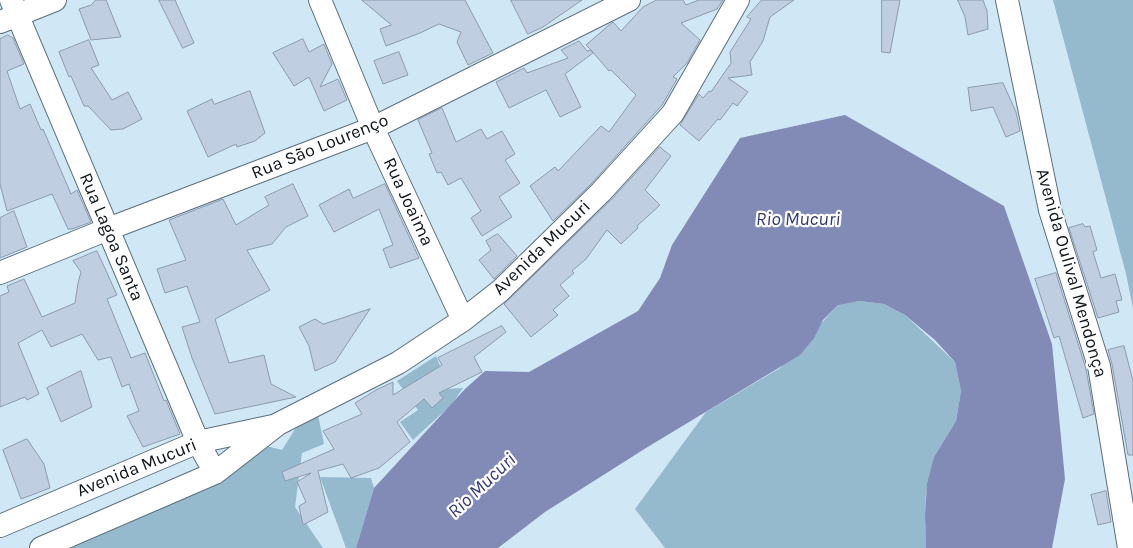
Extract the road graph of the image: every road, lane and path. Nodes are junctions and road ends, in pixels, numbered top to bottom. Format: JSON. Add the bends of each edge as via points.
{"nodes":[{"id":1,"x":55,"y":0,"type":"edge"},
{"id":2,"x":320,"y":0,"type":"edge"},
{"id":3,"x":738,"y":0,"type":"edge"},
{"id":4,"x":1007,"y":0,"type":"edge"},
{"id":5,"x":619,"y":2,"type":"edge"},
{"id":6,"x":9,"y":13,"type":"edge"},
{"id":7,"x":373,"y":128,"type":"junction"},
{"id":8,"x":108,"y":229,"type":"junction"},
{"id":9,"x":0,"y":273,"type":"edge"},
{"id":10,"x":463,"y":320,"type":"junction"},
{"id":11,"x":278,"y":424,"type":"junction"},
{"id":12,"x":198,"y":442,"type":"junction"},
{"id":13,"x":215,"y":473,"type":"junction"},
{"id":14,"x":0,"y":526,"type":"edge"},
{"id":15,"x":40,"y":548,"type":"edge"},
{"id":16,"x":1129,"y":548,"type":"edge"}],
"edges":[{"from":1,"to":6,"type":"street"},
{"from":2,"to":7,"type":"street","name":"Rua Joaima"},
{"from":3,"to":10,"type":"street","name":"Avenida Mucuri","via":[[673,113],[601,192],[500,291]]},
{"from":4,"to":16,"type":"street","name":"Avenida Oulival Mendonça","via":[[1050,210],[1099,366]]},
{"from":5,"to":7,"type":"street","name":"Rua São Lourenço"},
{"from":6,"to":8,"type":"street","name":"Rua Lagoa Santa"},
{"from":7,"to":8,"type":"street","name":"Rua São Lourenço"},
{"from":7,"to":10,"type":"street","name":"Rua Joaima"},
{"from":8,"to":9,"type":"street","name":"Rua São Lourenço"},
{"from":8,"to":12,"type":"street","name":"Rua Lagoa Santa"},
{"from":10,"to":11,"type":"street","name":"Avenida Mucuri","via":[[398,363]]},
{"from":11,"to":12,"type":"street","name":"Avenida Mucuri"},
{"from":11,"to":13,"type":"street","name":"Avenida Mucuri"},
{"from":12,"to":13,"type":"street","name":"Rua Lagoa Santa"},
{"from":12,"to":14,"type":"street","name":"Avenida Mucuri"},
{"from":13,"to":15,"type":"street","name":"Avenida Mucuri"}]}
